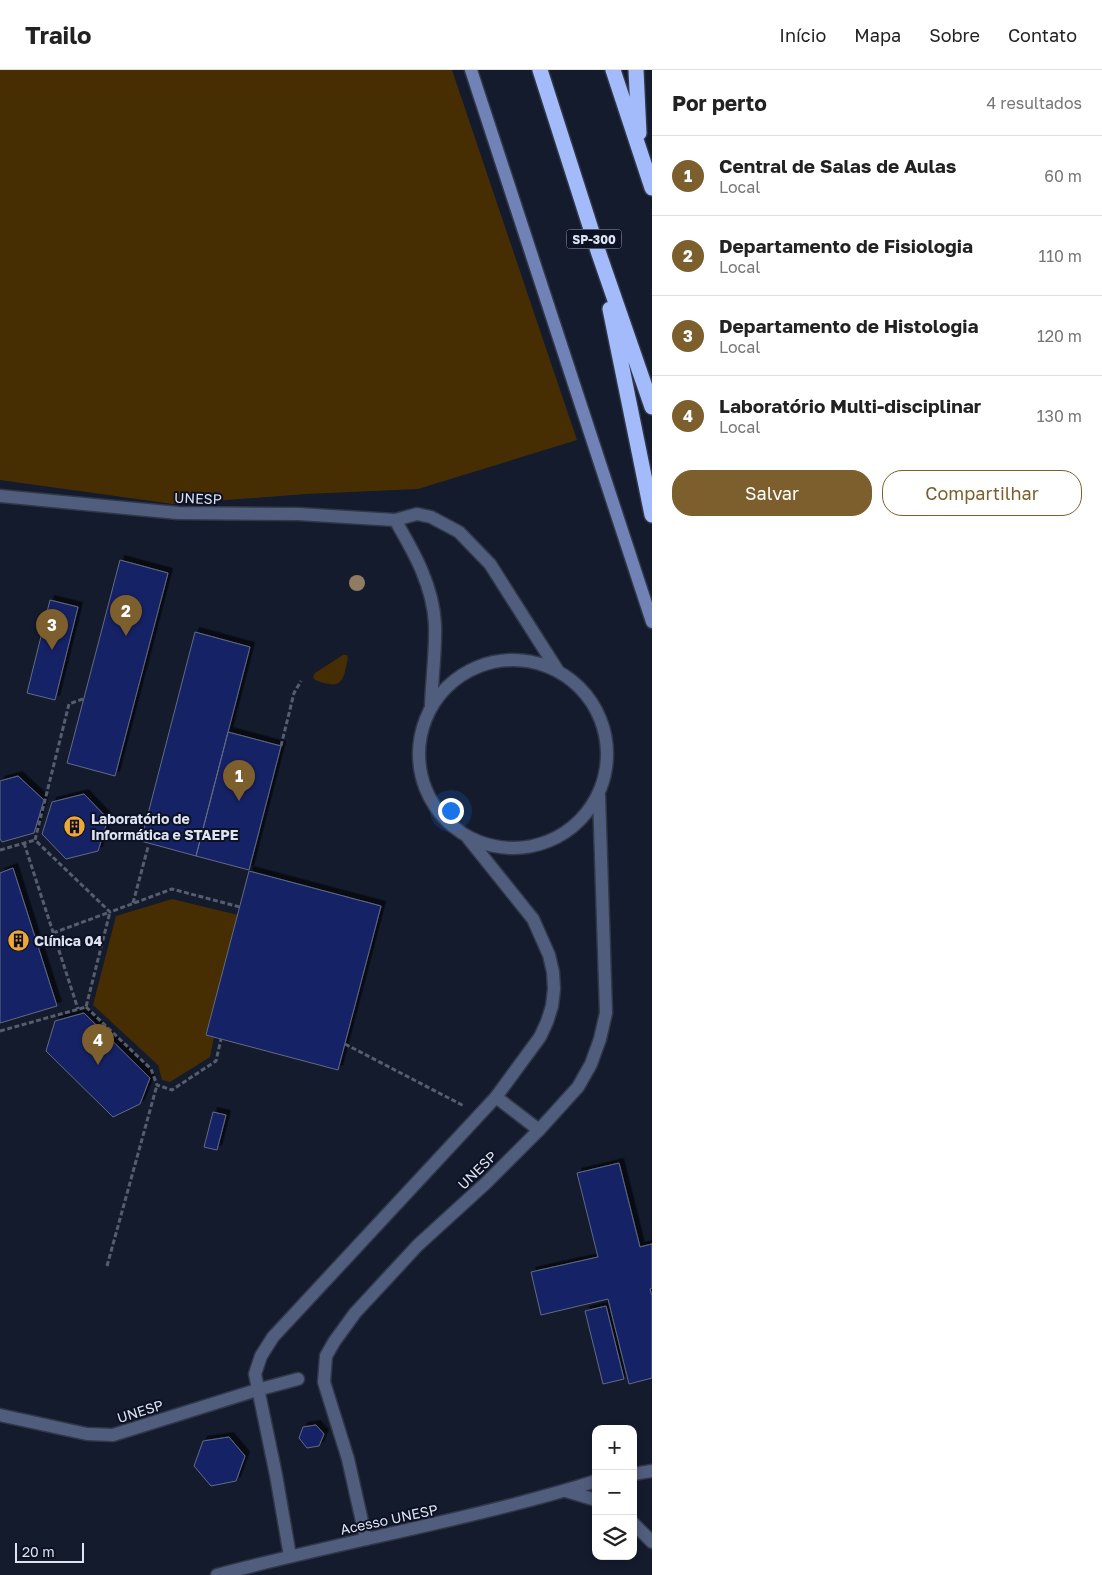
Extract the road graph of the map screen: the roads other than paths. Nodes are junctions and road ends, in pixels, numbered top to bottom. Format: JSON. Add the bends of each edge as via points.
{"nodes":[{"id":1,"x":471,"y":70,"type":"edge"},
{"id":2,"x":540,"y":70,"type":"edge"},
{"id":3,"x":613,"y":70,"type":"edge"},
{"id":4,"x":636,"y":70,"type":"edge"},
{"id":5,"x":640,"y":152,"type":"junction"},
{"id":6,"x":652,"y":188,"type":"edge"},
{"id":7,"x":598,"y":251,"type":"junction"},
{"id":8,"x":652,"y":407,"type":"edge"},
{"id":9,"x":0,"y":496,"type":"edge"},
{"id":10,"x":652,"y":515,"type":"edge"},
{"id":11,"x":395,"y":520,"type":"junction"},
{"id":12,"x":652,"y":622,"type":"edge"},
{"id":13,"x":558,"y":671,"type":"junction"},
{"id":14,"x":431,"y":705,"type":"junction"},
{"id":15,"x":599,"y":795,"type":"junction"},
{"id":16,"x":468,"y":838,"type":"junction"},
{"id":17,"x":496,"y":1097,"type":"junction"},
{"id":18,"x":539,"y":1130,"type":"junction"},
{"id":19,"x":298,"y":1379,"type":"dead end"},
{"id":20,"x":257,"y":1390,"type":"junction"},
{"id":21,"x":0,"y":1415,"type":"edge"},
{"id":22,"x":652,"y":1471,"type":"edge"},
{"id":23,"x":637,"y":1473,"type":"edge"},
{"id":24,"x":592,"y":1483,"type":"edge"},
{"id":25,"x":566,"y":1491,"type":"junction"},
{"id":26,"x":592,"y":1499,"type":"edge"},
{"id":27,"x":637,"y":1527,"type":"edge"},
{"id":28,"x":366,"y":1539,"type":"junction"},
{"id":29,"x":652,"y":1542,"type":"edge"},
{"id":30,"x":290,"y":1556,"type":"junction"},
{"id":31,"x":218,"y":1575,"type":"edge"}],
"edges":[{"from":1,"to":12,"type":"main road"},
{"from":2,"to":7,"type":"highway","number":"SP-300"},
{"from":3,"to":5,"type":"highway"},
{"from":4,"to":5,"type":"highway"},
{"from":5,"to":6,"type":"highway"},
{"from":7,"to":8,"type":"highway","number":"SP-300"},
{"from":7,"to":10,"type":"highway"},
{"from":9,"to":11,"type":"street","name":"UNESP","via":[[178,513],[298,514]]},
{"from":11,"to":13,"type":"street","name":"UNESP","via":[[417,514],[431,517],[460,532],[490,564]]},
{"from":11,"to":14,"type":"street","name":"UNESP","via":[[416,554],[430,594],[435,623]]},
{"from":13,"to":14,"type":"street","name":"UNESP","via":[[531,661],[502,660],[474,667],[450,683]]},
{"from":13,"to":15,"type":"street","name":"UNESP","via":[[581,688],[598,711],[607,738],[608,767]]},
{"from":14,"to":16,"type":"street","name":"UNESP","via":[[421,729],[418,754],[424,788],[442,817]]},
{"from":15,"to":16,"type":"street","name":"UNESP","via":[[582,820],[570,829],[557,838],[528,848],[498,848]]},
{"from":15,"to":18,"type":"street","name":"UNESP","via":[[606,1013],[591,1064],[578,1087]]},
{"from":16,"to":17,"type":"street","name":"UNESP","via":[[533,920],[553,972],[554,989],[548,1022]]},
{"from":17,"to":18,"type":"street"},
{"from":17,"to":20,"type":"street","name":"UNESP","via":[[273,1337],[255,1374]]},
{"from":18,"to":28,"type":"street","name":"UNESP","via":[[418,1245],[355,1313],[326,1356],[324,1382],[348,1459]]},
{"from":19,"to":20,"type":"street","name":"UNESP"},
{"from":20,"to":21,"type":"street","name":"UNESP","via":[[113,1435],[87,1434]]},
{"from":20,"to":30,"type":"street","name":"UNESP"},
{"from":22,"to":23,"type":"street"},
{"from":24,"to":25,"type":"street","name":"Acesso UNESP"},
{"from":25,"to":26,"type":"street"},
{"from":25,"to":28,"type":"street","name":"Acesso UNESP"},
{"from":27,"to":29,"type":"street"},
{"from":28,"to":30,"type":"street","name":"Acesso UNESP"},
{"from":30,"to":31,"type":"street","name":"Acesso UNESP"}]}
